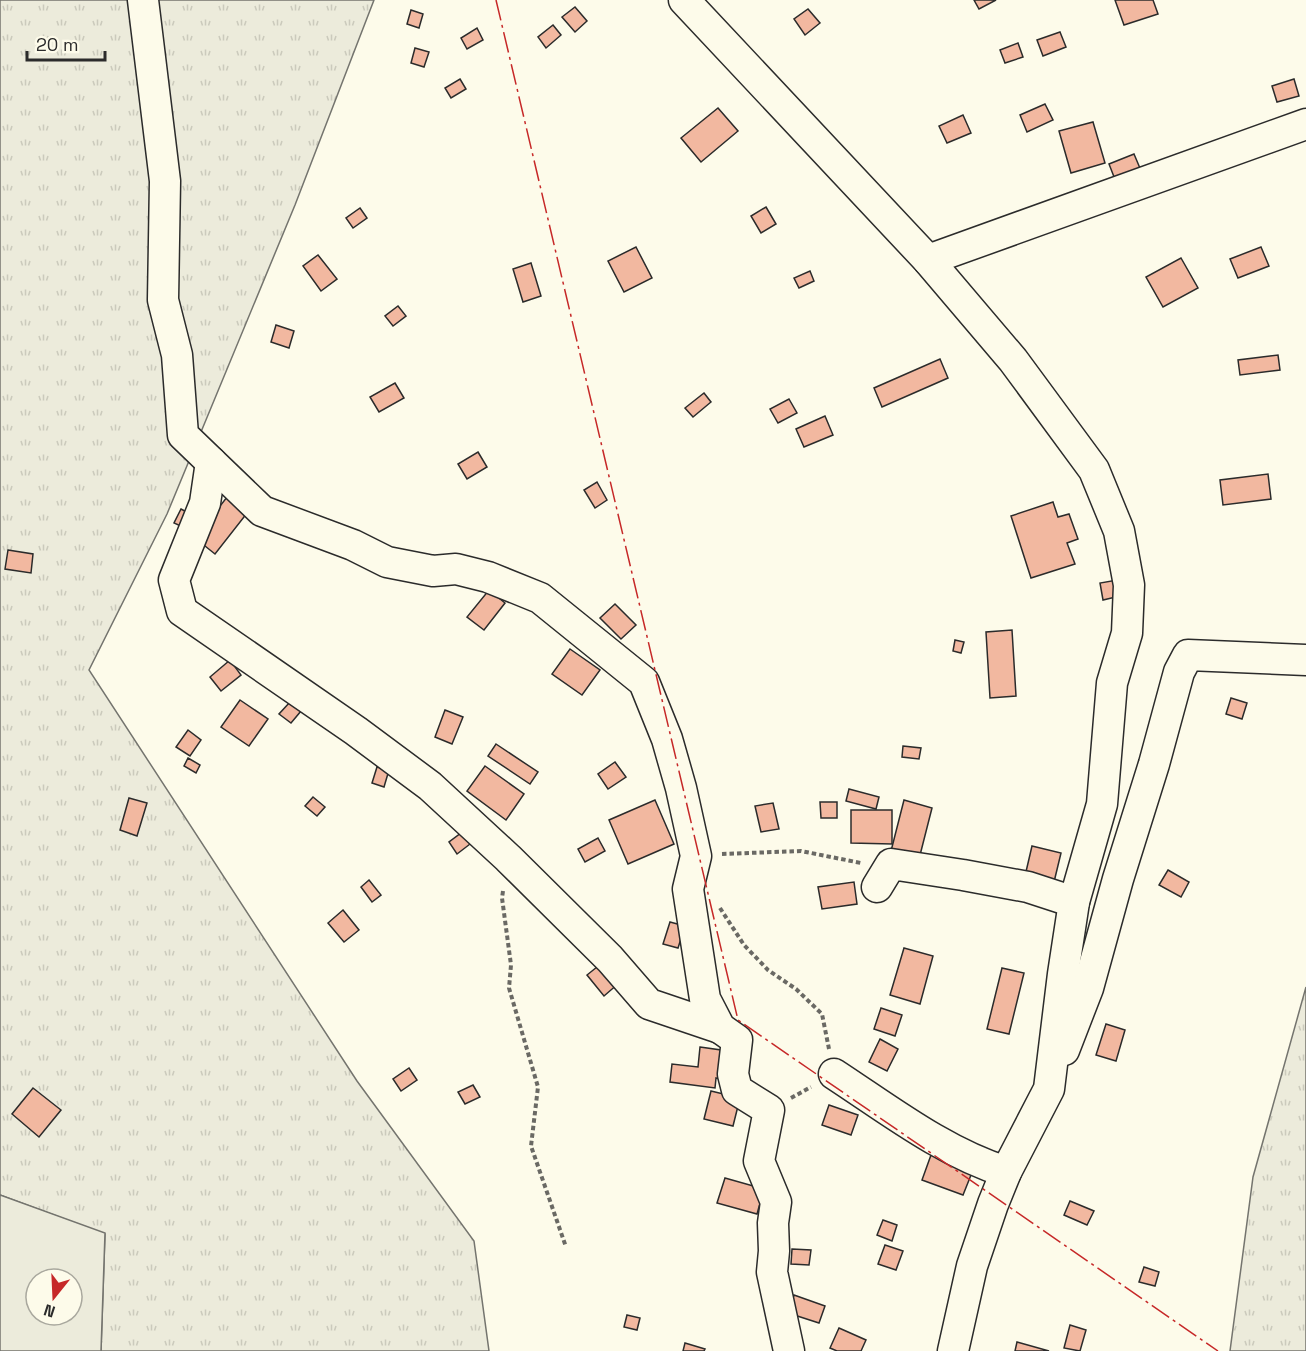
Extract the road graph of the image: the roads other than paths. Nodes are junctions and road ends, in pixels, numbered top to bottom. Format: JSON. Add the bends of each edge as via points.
{"nodes":[{"id":1,"x":143,"y":0,"type":"edge"},
{"id":2,"x":684,"y":0,"type":"edge"},
{"id":3,"x":1306,"y":124,"type":"edge"},
{"id":4,"x":928,"y":260,"type":"junction"},
{"id":5,"x":210,"y":462,"type":"junction"},
{"id":6,"x":1306,"y":660,"type":"edge"},
{"id":7,"x":884,"y":876,"type":"road end"},
{"id":8,"x":1074,"y":902,"type":"junction"},
{"id":9,"x":720,"y":1028,"type":"junction"},
{"id":10,"x":834,"y":1074,"type":"road end"},
{"id":11,"x":1049,"y":1089,"type":"junction"},
{"id":12,"x":1006,"y":1172,"type":"junction"},
{"id":13,"x":789,"y":1351,"type":"edge"},
{"id":14,"x":953,"y":1351,"type":"edge"}],
"edges":[{"from":1,"to":5,"type":"street","via":[[165,181],[163,300],[177,355],[183,435]]},
{"from":2,"to":4,"type":"street"},
{"from":3,"to":4,"type":"street"},
{"from":4,"to":8,"type":"street","via":[[1013,360],[1094,470],[1119,531],[1129,585],[1126,633],[1112,683],[1102,804]]},
{"from":5,"to":9,"type":"street","via":[[205,503],[174,579],[182,611],[356,730],[430,786],[610,959],[649,1004]]},
{"from":5,"to":9,"type":"street","via":[[262,511],[387,562],[488,576],[540,598],[644,682],[668,739],[681,788],[694,866],[688,889],[698,961],[705,999]]},
{"from":6,"to":11,"type":"street","via":[[1188,655],[1179,672],[1088,988]]},
{"from":7,"to":8,"type":"street","via":[[963,874],[1028,887]]},
{"from":8,"to":11,"type":"street"},
{"from":9,"to":13,"type":"street","via":[[737,1040],[733,1074],[737,1090],[769,1110],[759,1161],[776,1202],[772,1272]]},
{"from":10,"to":12,"type":"street","via":[[947,1147]]},
{"from":11,"to":12,"type":"street"},
{"from":12,"to":14,"type":"street","via":[[972,1266]]}]}
